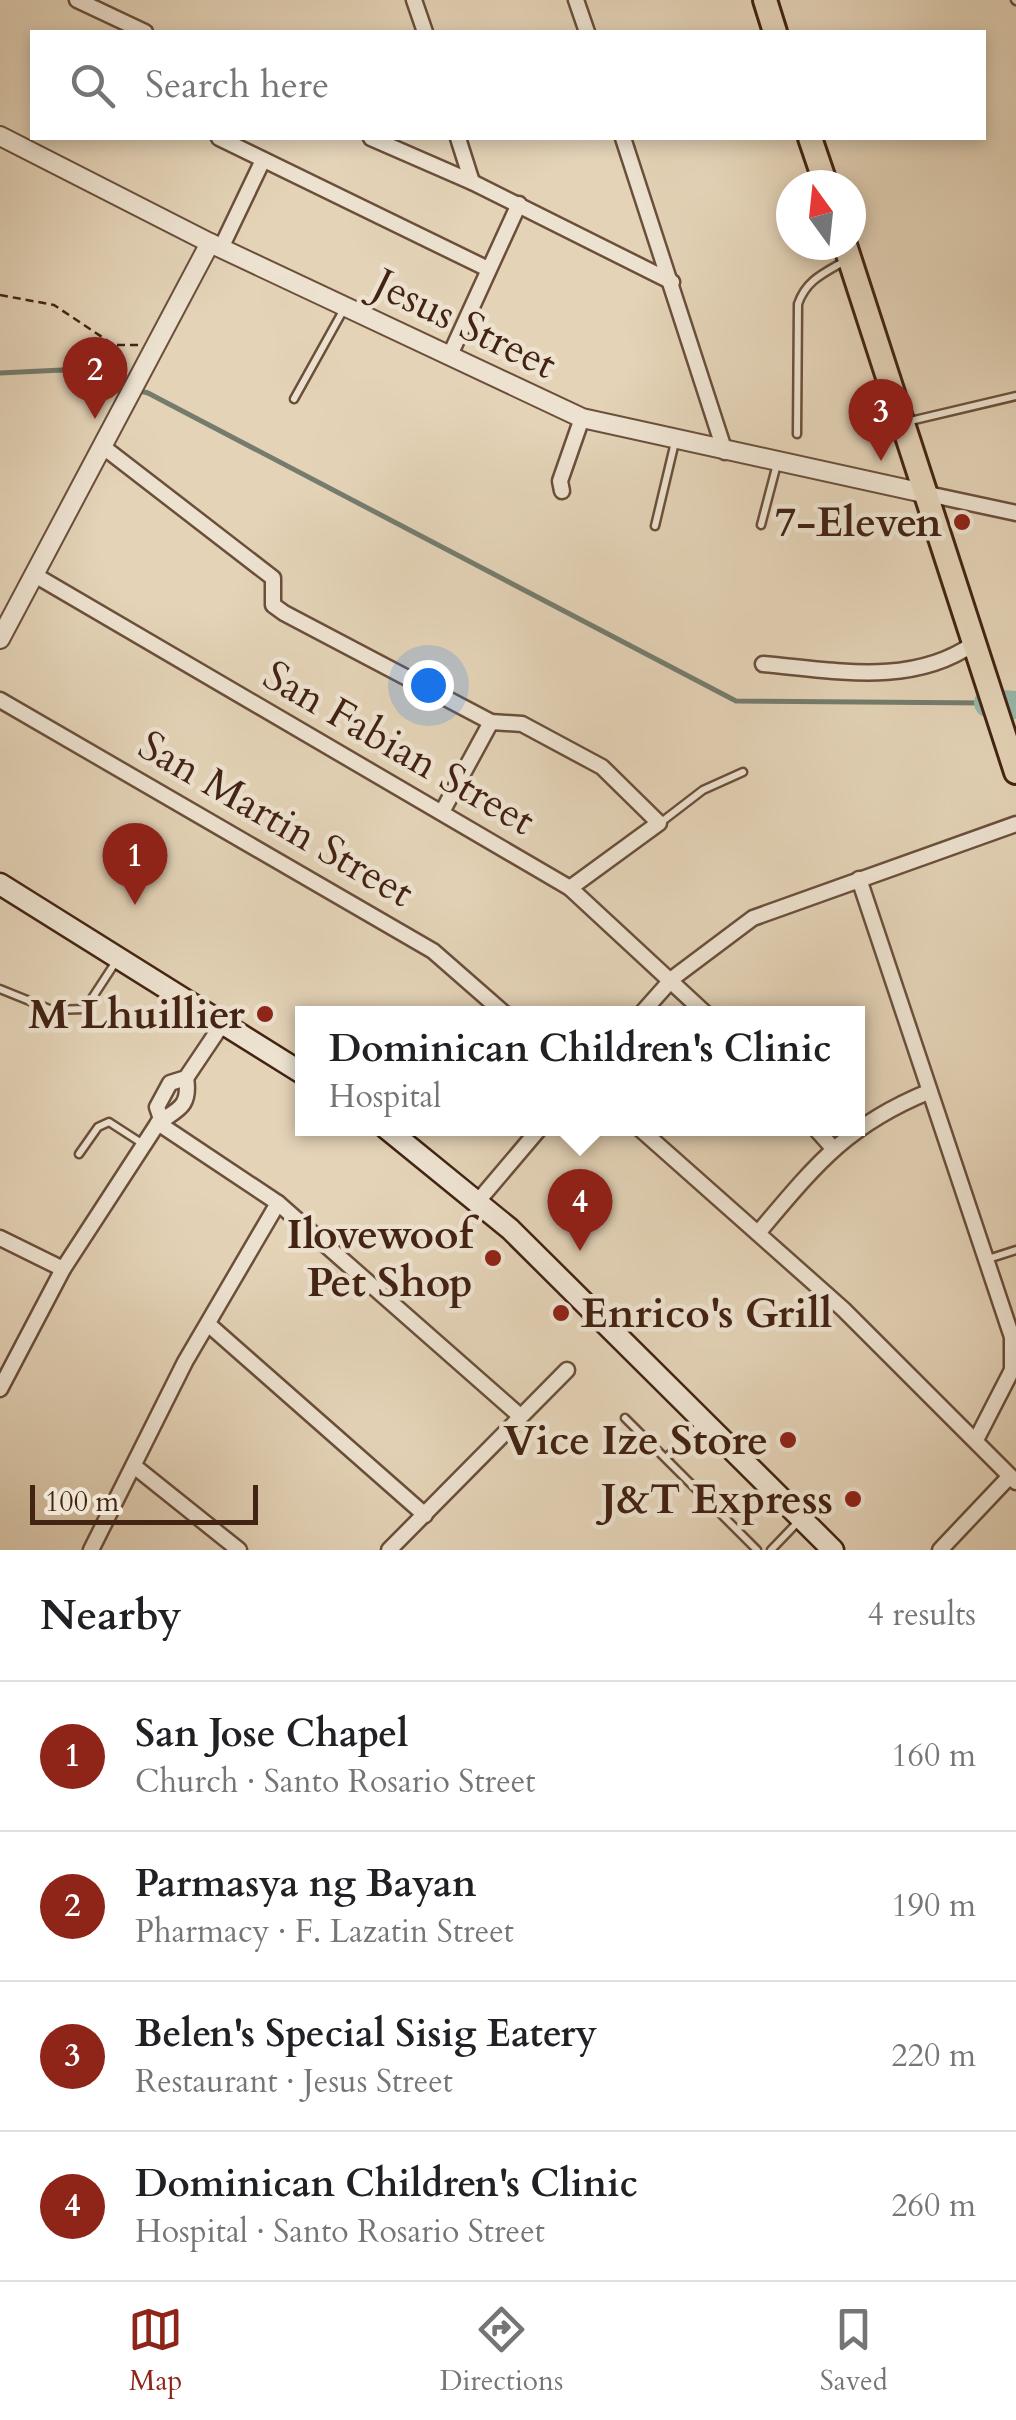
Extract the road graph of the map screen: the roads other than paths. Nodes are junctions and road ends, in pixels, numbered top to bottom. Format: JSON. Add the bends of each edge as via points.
{"nodes":[{"id":1,"x":77,"y":0,"type":"edge"},
{"id":2,"x":400,"y":0,"type":"edge"},
{"id":3,"x":576,"y":0,"type":"edge"},
{"id":4,"x":764,"y":0,"type":"edge"},
{"id":5,"x":416,"y":4,"type":"edge"},
{"id":6,"x":141,"y":30,"type":"edge"},
{"id":7,"x":423,"y":30,"type":"edge"},
{"id":8,"x":586,"y":30,"type":"edge"},
{"id":9,"x":775,"y":30,"type":"edge"},
{"id":10,"x":223,"y":140,"type":"edge"},
{"id":11,"x":376,"y":140,"type":"edge"},
{"id":12,"x":459,"y":140,"type":"edge"},
{"id":13,"x":624,"y":140,"type":"edge"},
{"id":14,"x":811,"y":140,"type":"edge"},
{"id":15,"x":2,"y":142,"type":"edge"},
{"id":16,"x":262,"y":160,"type":"junction"},
{"id":17,"x":821,"y":170,"type":"edge"},
{"id":18,"x":472,"y":182,"type":"junction"},
{"id":19,"x":519,"y":204,"type":"junction"},
{"id":20,"x":215,"y":245,"type":"junction"},
{"id":21,"x":838,"y":260,"type":"edge"},
{"id":22,"x":851,"y":260,"type":"edge"},
{"id":23,"x":488,"y":269,"type":"junction"},
{"id":24,"x":672,"y":282,"type":"junction"},
{"id":25,"x":346,"y":306,"type":"junction"},
{"id":26,"x":450,"y":355,"type":"junction"},
{"id":27,"x":1016,"y":396,"type":"edge"},
{"id":28,"x":294,"y":400,"type":"dead end"},
{"id":29,"x":582,"y":418,"type":"junction"},
{"id":30,"x":906,"y":422,"type":"junction"},
{"id":31,"x":797,"y":434,"type":"dead end"},
{"id":32,"x":676,"y":440,"type":"junction"},
{"id":33,"x":102,"y":446,"type":"junction"},
{"id":34,"x":725,"y":452,"type":"junction"},
{"id":35,"x":777,"y":463,"type":"junction"},
{"id":36,"x":562,"y":490,"type":"dead end"},
{"id":37,"x":928,"y":494,"type":"junction"},
{"id":38,"x":1016,"y":512,"type":"edge"},
{"id":39,"x":760,"y":525,"type":"dead end"},
{"id":40,"x":655,"y":526,"type":"dead end"},
{"id":41,"x":33,"y":574,"type":"junction"},
{"id":42,"x":0,"y":639,"type":"edge"},
{"id":43,"x":975,"y":649,"type":"junction"},
{"id":44,"x":763,"y":664,"type":"dead end"},
{"id":45,"x":0,"y":700,"type":"edge"},
{"id":46,"x":491,"y":722,"type":"junction"},
{"id":47,"x":743,"y":772,"type":"dead end"},
{"id":48,"x":1016,"y":772,"type":"edge"},
{"id":49,"x":442,"y":812,"type":"junction"},
{"id":50,"x":659,"y":824,"type":"junction"},
{"id":51,"x":1016,"y":824,"type":"edge"},
{"id":52,"x":860,"y":879,"type":"junction"},
{"id":53,"x":0,"y":884,"type":"edge"},
{"id":54,"x":570,"y":888,"type":"junction"},
{"id":55,"x":118,"y":958,"type":"junction"},
{"id":56,"x":672,"y":978,"type":"junction"},
{"id":57,"x":0,"y":989,"type":"edge"},
{"id":58,"x":496,"y":1006,"type":"edge"},
{"id":59,"x":648,"y":1006,"type":"edge"},
{"id":60,"x":698,"y":1006,"type":"edge"},
{"id":61,"x":223,"y":1023,"type":"junction"},
{"id":62,"x":295,"y":1069,"type":"edge"},
{"id":63,"x":928,"y":1092,"type":"junction"},
{"id":64,"x":160,"y":1121,"type":"junction"},
{"id":65,"x":865,"y":1126,"type":"edge"},
{"id":66,"x":396,"y":1136,"type":"edge"},
{"id":67,"x":533,"y":1136,"type":"edge"},
{"id":68,"x":648,"y":1136,"type":"edge"},
{"id":69,"x":822,"y":1136,"type":"edge"},
{"id":70,"x":849,"y":1136,"type":"edge"},
{"id":71,"x":144,"y":1145,"type":"junction"},
{"id":72,"x":832,"y":1147,"type":"junction"},
{"id":73,"x":78,"y":1154,"type":"dead end"},
{"id":74,"x":479,"y":1200,"type":"junction"},
{"id":75,"x":278,"y":1203,"type":"junction"},
{"id":76,"x":758,"y":1233,"type":"junction"},
{"id":77,"x":0,"y":1238,"type":"edge"},
{"id":78,"x":1016,"y":1250,"type":"edge"},
{"id":79,"x":988,"y":1259,"type":"junction"},
{"id":80,"x":63,"y":1268,"type":"junction"},
{"id":81,"x":208,"y":1324,"type":"junction"},
{"id":82,"x":567,"y":1370,"type":"dead end"},
{"id":83,"x":0,"y":1389,"type":"edge"},
{"id":84,"x":520,"y":1416,"type":"junction"},
{"id":85,"x":624,"y":1418,"type":"dead end"},
{"id":86,"x":706,"y":1420,"type":"junction"},
{"id":87,"x":976,"y":1440,"type":"junction"},
{"id":88,"x":666,"y":1458,"type":"junction"},
{"id":89,"x":134,"y":1466,"type":"junction"},
{"id":90,"x":1013,"y":1479,"type":"edge"},
{"id":91,"x":425,"y":1515,"type":"junction"},
{"id":92,"x":801,"y":1518,"type":"junction"},
{"id":93,"x":92,"y":1550,"type":"edge"},
{"id":94,"x":240,"y":1550,"type":"edge"},
{"id":95,"x":389,"y":1550,"type":"edge"},
{"id":96,"x":757,"y":1550,"type":"edge"},
{"id":97,"x":771,"y":1550,"type":"edge"},
{"id":98,"x":833,"y":1550,"type":"edge"},
{"id":99,"x":940,"y":1550,"type":"edge"}],
"edges":[{"from":1,"to":6,"type":"street"},
{"from":2,"to":5,"type":"street"},
{"from":3,"to":8,"type":"street"},
{"from":4,"to":9,"type":"highway"},
{"from":5,"to":7,"type":"street"},
{"from":10,"to":16,"type":"street"},
{"from":11,"to":18,"type":"street"},
{"from":12,"to":18,"type":"street"},
{"from":13,"to":24,"type":"street"},
{"from":14,"to":17,"type":"highway"},
{"from":15,"to":20,"type":"street","name":"Jesus Street"},
{"from":16,"to":20,"type":"street"},
{"from":16,"to":23,"type":"street"},
{"from":18,"to":19,"type":"street"},
{"from":19,"to":23,"type":"street"},
{"from":19,"to":24,"type":"street"},
{"from":20,"to":25,"type":"street","name":"Jesus Street"},
{"from":20,"to":33,"type":"street"},
{"from":21,"to":31,"type":"lane","via":[[804,289],[798,304]]},
{"from":22,"to":30,"type":"highway"},
{"from":23,"to":26,"type":"street"},
{"from":24,"to":34,"type":"street"},
{"from":25,"to":26,"type":"street","name":"Jesus Street"},
{"from":25,"to":28,"type":"lane"},
{"from":26,"to":29,"type":"street","name":"Jesus Street"},
{"from":27,"to":30,"type":"lane"},
{"from":29,"to":32,"type":"street","name":"Jesus Street"},
{"from":29,"to":36,"type":"street"},
{"from":30,"to":37,"type":"highway"},
{"from":32,"to":34,"type":"street","name":"Jesus Street"},
{"from":32,"to":40,"type":"lane"},
{"from":33,"to":41,"type":"street"},
{"from":33,"to":46,"type":"street","via":[[273,578],[273,605]]},
{"from":34,"to":35,"type":"street","name":"Jesus Street"},
{"from":35,"to":37,"type":"street","name":"Jesus Street"},
{"from":35,"to":39,"type":"lane"},
{"from":37,"to":38,"type":"street"},
{"from":37,"to":43,"type":"highway"},
{"from":41,"to":42,"type":"street"},
{"from":41,"to":49,"type":"street","name":"San Fabian Street"},
{"from":43,"to":44,"type":"street","via":[[897,672]]},
{"from":43,"to":48,"type":"highway"},
{"from":45,"to":58,"type":"street","name":"San Martin Street","via":[[434,952]]},
{"from":46,"to":49,"type":"street"},
{"from":46,"to":50,"type":"street","via":[[522,724],[602,767]]},
{"from":47,"to":50,"type":"lane","via":[[703,790]]},
{"from":49,"to":54,"type":"street","name":"San Fabian Street"},
{"from":50,"to":54,"type":"street"},
{"from":51,"to":52,"type":"street"},
{"from":52,"to":56,"type":"street","via":[[753,918]]},
{"from":52,"to":63,"type":"street"},
{"from":53,"to":55,"type":"main road"},
{"from":54,"to":56,"type":"street","name":"San Fabian Street"},
{"from":55,"to":57,"type":"lane","via":[[85,1009],[52,1010]]},
{"from":55,"to":61,"type":"main road"},
{"from":56,"to":59,"type":"street"},
{"from":56,"to":60,"type":"street","name":"San Fabian Street"},
{"from":61,"to":62,"type":"main road"},
{"from":61,"to":64,"type":"street","via":[[186,1078],[180,1108]]},
{"from":63,"to":65,"type":"street"},
{"from":63,"to":79,"type":"street"},
{"from":64,"to":71,"type":"street"},
{"from":64,"to":75,"type":"street"},
{"from":66,"to":74,"type":"main road"},
{"from":67,"to":74,"type":"street"},
{"from":68,"to":76,"type":"street"},
{"from":69,"to":72,"type":"street"},
{"from":70,"to":72,"type":"street"},
{"from":71,"to":73,"type":"lane","via":[[109,1122],[98,1126]]},
{"from":71,"to":80,"type":"street"},
{"from":72,"to":76,"type":"street"},
{"from":74,"to":86,"type":"main road"},
{"from":75,"to":81,"type":"street"},
{"from":75,"to":84,"type":"street"},
{"from":76,"to":87,"type":"street"},
{"from":77,"to":80,"type":"street"},
{"from":78,"to":79,"type":"lane"},
{"from":79,"to":87,"type":"street","via":[[1012,1337],[1012,1370]]},
{"from":80,"to":83,"type":"street"},
{"from":81,"to":89,"type":"street"},
{"from":81,"to":91,"type":"street"},
{"from":82,"to":84,"type":"street"},
{"from":84,"to":91,"type":"street"},
{"from":85,"to":88,"type":"lane"},
{"from":86,"to":88,"type":"lane"},
{"from":86,"to":92,"type":"main road"},
{"from":87,"to":90,"type":"street"},
{"from":88,"to":96,"type":"lane"},
{"from":89,"to":93,"type":"street"},
{"from":89,"to":94,"type":"street"},
{"from":90,"to":99,"type":"street"},
{"from":91,"to":95,"type":"street"},
{"from":92,"to":97,"type":"lane"},
{"from":92,"to":98,"type":"main road"}]}
